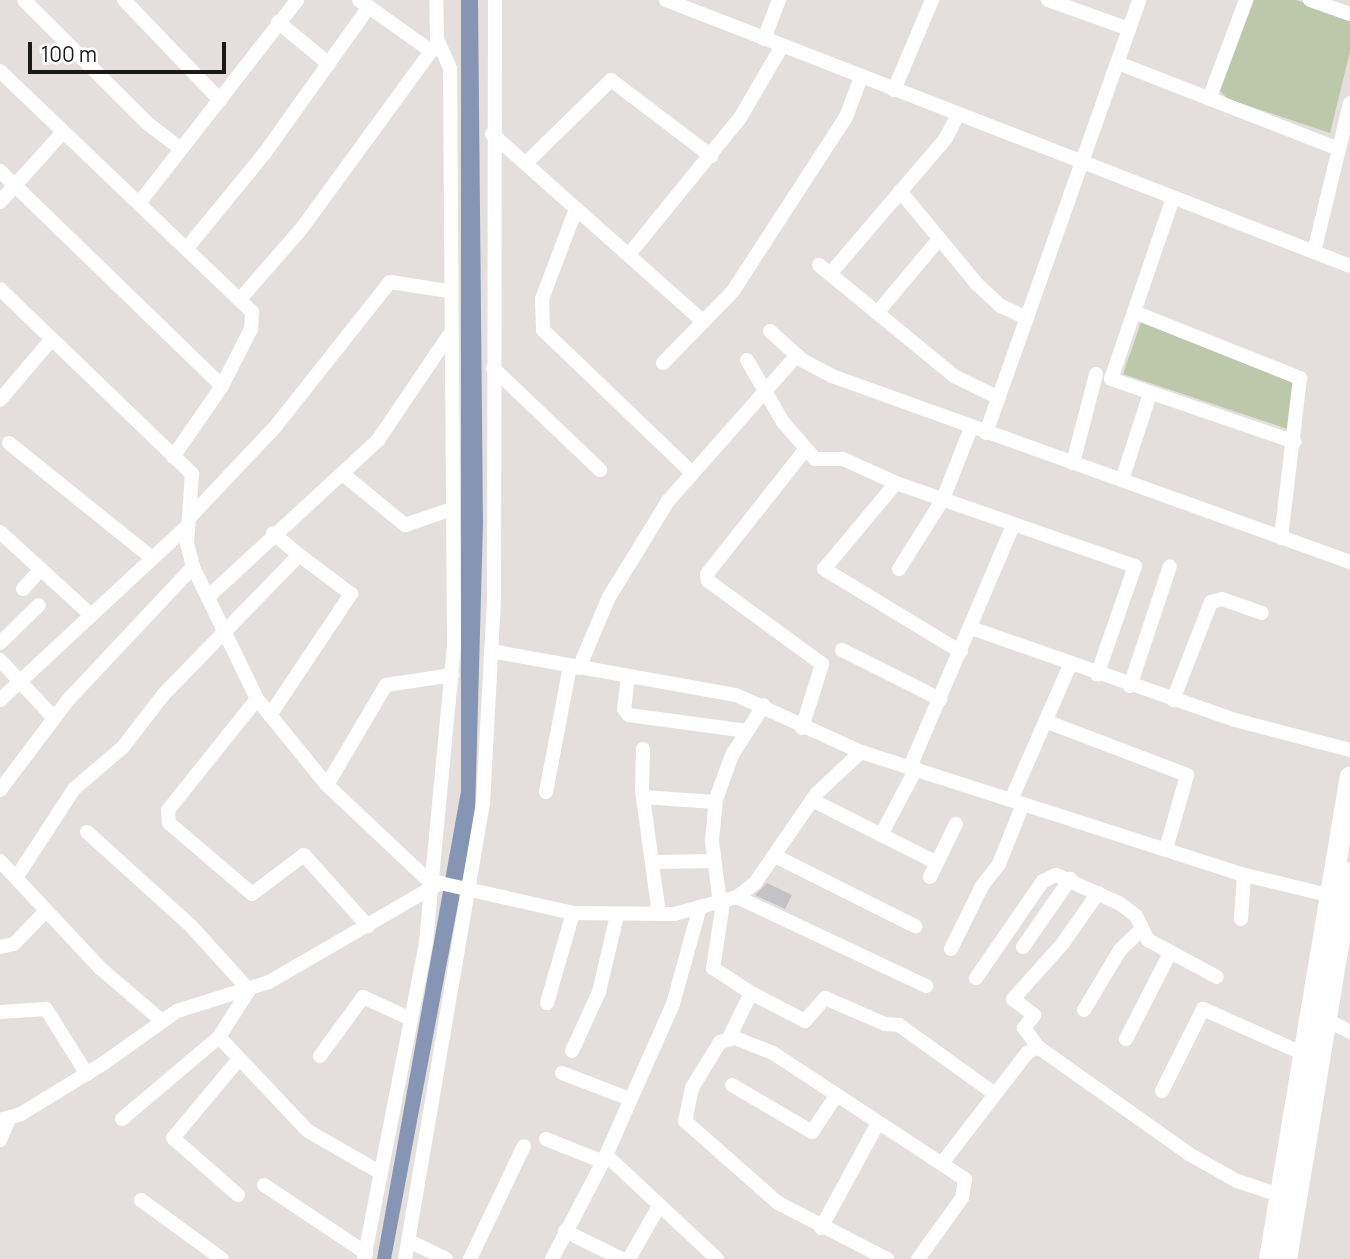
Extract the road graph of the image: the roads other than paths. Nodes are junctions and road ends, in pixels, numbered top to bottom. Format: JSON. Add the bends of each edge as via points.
{"nodes":[{"id":1,"x":24,"y":0,"type":"edge"},
{"id":2,"x":124,"y":0,"type":"edge"},
{"id":3,"x":297,"y":0,"type":"edge"},
{"id":4,"x":436,"y":0,"type":"edge"},
{"id":5,"x":495,"y":0,"type":"edge"},
{"id":6,"x":666,"y":0,"type":"edge"},
{"id":7,"x":779,"y":0,"type":"edge"},
{"id":8,"x":932,"y":0,"type":"edge"},
{"id":9,"x":1048,"y":0,"type":"edge"},
{"id":10,"x":1139,"y":0,"type":"edge"},
{"id":11,"x":1246,"y":0,"type":"edge"},
{"id":12,"x":1310,"y":0,"type":"edge"},
{"id":13,"x":364,"y":4,"type":"edge"},
{"id":14,"x":1350,"y":15,"type":"edge"},
{"id":15,"x":278,"y":22,"type":"junction"},
{"id":16,"x":1129,"y":29,"type":"junction"},
{"id":17,"x":764,"y":39,"type":"junction"},
{"id":18,"x":782,"y":46,"type":"junction"},
{"id":19,"x":436,"y":49,"type":"junction"},
{"id":20,"x":1118,"y":63,"type":"junction"},
{"id":21,"x":329,"y":64,"type":"junction"},
{"id":22,"x":0,"y":71,"type":"edge"},
{"id":23,"x":861,"y":77,"type":"junction"},
{"id":24,"x":894,"y":90,"type":"junction"},
{"id":25,"x":1209,"y":99,"type":"junction"},
{"id":26,"x":220,"y":100,"type":"junction"},
{"id":27,"x":1350,"y":103,"type":"edge"},
{"id":28,"x":958,"y":114,"type":"junction"},
{"id":29,"x":64,"y":132,"type":"junction"},
{"id":30,"x":492,"y":134,"type":"junction"},
{"id":31,"x":181,"y":149,"type":"junction"},
{"id":32,"x":1339,"y":149,"type":"junction"},
{"id":33,"x":711,"y":156,"type":"junction"},
{"id":34,"x":1082,"y":161,"type":"junction"},
{"id":35,"x":528,"y":162,"type":"junction"},
{"id":36,"x":0,"y":171,"type":"edge"},
{"id":37,"x":16,"y":185,"type":"junction"},
{"id":38,"x":900,"y":191,"type":"junction"},
{"id":39,"x":1173,"y":198,"type":"junction"},
{"id":40,"x":0,"y":202,"type":"edge"},
{"id":41,"x":140,"y":202,"type":"junction"},
{"id":42,"x":576,"y":209,"type":"junction"},
{"id":43,"x":939,"y":239,"type":"junction"},
{"id":44,"x":187,"y":248,"type":"junction"},
{"id":45,"x":631,"y":252,"type":"junction"},
{"id":46,"x":1314,"y":252,"type":"junction"},
{"id":47,"x":1350,"y":266,"type":"edge"},
{"id":48,"x":0,"y":289,"type":"edge"},
{"id":49,"x":449,"y":291,"type":"junction"},
{"id":50,"x":241,"y":298,"type":"junction"},
{"id":51,"x":1134,"y":312,"type":"junction"},
{"id":52,"x":877,"y":313,"type":"junction"},
{"id":53,"x":1027,"y":318,"type":"junction"},
{"id":54,"x":704,"y":322,"type":"junction"},
{"id":55,"x":770,"y":331,"type":"dead end"},
{"id":56,"x":449,"y":335,"type":"junction"},
{"id":57,"x":52,"y":339,"type":"junction"},
{"id":58,"x":797,"y":355,"type":"junction"},
{"id":59,"x":747,"y":360,"type":"dead end"},
{"id":60,"x":663,"y":363,"type":"dead end"},
{"id":61,"x":493,"y":368,"type":"junction"},
{"id":62,"x":1096,"y":374,"type":"dead end"},
{"id":63,"x":222,"y":386,"type":"junction"},
{"id":64,"x":764,"y":391,"type":"junction"},
{"id":65,"x":1150,"y":394,"type":"junction"},
{"id":66,"x":999,"y":398,"type":"junction"},
{"id":67,"x":0,"y":400,"type":"edge"},
{"id":68,"x":971,"y":428,"type":"junction"},
{"id":69,"x":986,"y":433,"type":"junction"},
{"id":70,"x":1296,"y":442,"type":"junction"},
{"id":71,"x":9,"y":443,"type":"dead end"},
{"id":72,"x":805,"y":450,"type":"junction"},
{"id":73,"x":173,"y":457,"type":"junction"},
{"id":74,"x":1073,"y":463,"type":"junction"},
{"id":75,"x":600,"y":470,"type":"dead end"},
{"id":76,"x":692,"y":473,"type":"junction"},
{"id":77,"x":344,"y":475,"type":"junction"},
{"id":78,"x":1122,"y":480,"type":"junction"},
{"id":79,"x":896,"y":483,"type":"junction"},
{"id":80,"x":943,"y":499,"type":"junction"},
{"id":81,"x":452,"y":509,"type":"junction"},
{"id":82,"x":188,"y":522,"type":"junction"},
{"id":83,"x":1013,"y":524,"type":"junction"},
{"id":84,"x":0,"y":532,"type":"edge"},
{"id":85,"x":273,"y":533,"type":"junction"},
{"id":86,"x":1281,"y":538,"type":"junction"},
{"id":87,"x":299,"y":555,"type":"junction"},
{"id":88,"x":152,"y":558,"type":"junction"},
{"id":89,"x":1350,"y":562,"type":"edge"},
{"id":90,"x":1170,"y":566,"type":"dead end"},
{"id":91,"x":193,"y":567,"type":"junction"},
{"id":92,"x":41,"y":569,"type":"junction"},
{"id":93,"x":899,"y":569,"type":"dead end"},
{"id":94,"x":23,"y":589,"type":"dead end"},
{"id":95,"x":209,"y":596,"type":"junction"},
{"id":96,"x":39,"y":605,"type":"dead end"},
{"id":97,"x":1262,"y":613,"type":"dead end"},
{"id":98,"x":90,"y":615,"type":"junction"},
{"id":99,"x":971,"y":628,"type":"junction"},
{"id":100,"x":227,"y":632,"type":"junction"},
{"id":101,"x":0,"y":643,"type":"edge"},
{"id":102,"x":842,"y":650,"type":"dead end"},
{"id":103,"x":491,"y":651,"type":"junction"},
{"id":104,"x":961,"y":652,"type":"junction"},
{"id":105,"x":0,"y":660,"type":"edge"},
{"id":106,"x":1070,"y":665,"type":"junction"},
{"id":107,"x":575,"y":667,"type":"junction"},
{"id":108,"x":452,"y":675,"type":"junction"},
{"id":109,"x":1097,"y":675,"type":"junction"},
{"id":110,"x":628,"y":677,"type":"junction"},
{"id":111,"x":19,"y":680,"type":"junction"},
{"id":112,"x":1130,"y":686,"type":"junction"},
{"id":113,"x":257,"y":699,"type":"junction"},
{"id":114,"x":940,"y":699,"type":"junction"},
{"id":115,"x":0,"y":700,"type":"edge"},
{"id":116,"x":1173,"y":700,"type":"junction"},
{"id":117,"x":764,"y":705,"type":"junction"},
{"id":118,"x":270,"y":715,"type":"junction"},
{"id":119,"x":53,"y":717,"type":"junction"},
{"id":120,"x":1045,"y":721,"type":"junction"},
{"id":121,"x":802,"y":728,"type":"junction"},
{"id":122,"x":747,"y":731,"type":"junction"},
{"id":123,"x":643,"y":749,"type":"dead end"},
{"id":124,"x":1350,"y":750,"type":"edge"},
{"id":125,"x":861,"y":752,"type":"junction"},
{"id":126,"x":913,"y":768,"type":"junction"},
{"id":127,"x":1350,"y":777,"type":"edge"},
{"id":128,"x":327,"y":785,"type":"junction"},
{"id":129,"x":0,"y":790,"type":"edge"},
{"id":130,"x":546,"y":792,"type":"dead end"},
{"id":131,"x":643,"y":797,"type":"junction"},
{"id":132,"x":812,"y":800,"type":"junction"},
{"id":133,"x":715,"y":802,"type":"junction"},
{"id":134,"x":1017,"y":802,"type":"junction"},
{"id":135,"x":956,"y":824,"type":"dead end"},
{"id":136,"x":87,"y":832,"type":"dead end"},
{"id":137,"x":881,"y":835,"type":"junction"},
{"id":138,"x":1166,"y":849,"type":"junction"},
{"id":139,"x":775,"y":856,"type":"junction"},
{"id":140,"x":0,"y":861,"type":"edge"},
{"id":141,"x":714,"y":861,"type":"junction"},
{"id":142,"x":653,"y":862,"type":"junction"},
{"id":143,"x":937,"y":863,"type":"junction"},
{"id":144,"x":1350,"y":872,"type":"edge"},
{"id":145,"x":1244,"y":875,"type":"junction"},
{"id":146,"x":930,"y":877,"type":"dead end"},
{"id":147,"x":16,"y":878,"type":"junction"},
{"id":148,"x":1070,"y":879,"type":"junction"},
{"id":149,"x":437,"y":884,"type":"junction"},
{"id":150,"x":468,"y":887,"type":"junction"},
{"id":151,"x":1098,"y":892,"type":"junction"},
{"id":152,"x":737,"y":897,"type":"junction"},
{"id":153,"x":721,"y":903,"type":"junction"},
{"id":154,"x":699,"y":910,"type":"junction"},
{"id":155,"x":1338,"y":910,"type":"edge"},
{"id":156,"x":46,"y":911,"type":"junction"},
{"id":157,"x":573,"y":913,"type":"junction"},
{"id":158,"x":659,"y":914,"type":"junction"},
{"id":159,"x":617,"y":915,"type":"junction"},
{"id":160,"x":1241,"y":919,"type":"dead end"},
{"id":161,"x":368,"y":926,"type":"junction"},
{"id":162,"x":915,"y":926,"type":"dead end"},
{"id":163,"x":1142,"y":929,"type":"junction"},
{"id":164,"x":1023,"y":947,"type":"dead end"},
{"id":165,"x":0,"y":948,"type":"edge"},
{"id":166,"x":951,"y":949,"type":"dead end"},
{"id":167,"x":1170,"y":953,"type":"junction"},
{"id":168,"x":1217,"y":977,"type":"dead end"},
{"id":169,"x":976,"y":978,"type":"dead end"},
{"id":170,"x":926,"y":985,"type":"dead end"},
{"id":171,"x":249,"y":990,"type":"junction"},
{"id":172,"x":751,"y":993,"type":"junction"},
{"id":173,"x":547,"y":1003,"type":"dead end"},
{"id":174,"x":1084,"y":1010,"type":"dead end"},
{"id":175,"x":0,"y":1012,"type":"edge"},
{"id":176,"x":1318,"y":1015,"type":"junction"},
{"id":177,"x":411,"y":1019,"type":"junction"},
{"id":178,"x":162,"y":1021,"type":"junction"},
{"id":179,"x":1350,"y":1032,"type":"edge"},
{"id":180,"x":219,"y":1037,"type":"junction"},
{"id":181,"x":729,"y":1038,"type":"junction"},
{"id":182,"x":1126,"y":1039,"type":"dead end"},
{"id":183,"x":1038,"y":1048,"type":"junction"},
{"id":184,"x":572,"y":1051,"type":"dead end"},
{"id":185,"x":1304,"y":1054,"type":"junction"},
{"id":186,"x":320,"y":1056,"type":"dead end"},
{"id":187,"x":239,"y":1059,"type":"junction"},
{"id":188,"x":562,"y":1073,"type":"dead end"},
{"id":189,"x":87,"y":1074,"type":"junction"},
{"id":190,"x":732,"y":1085,"type":"dead end"},
{"id":191,"x":1162,"y":1091,"type":"dead end"},
{"id":192,"x":995,"y":1094,"type":"junction"},
{"id":193,"x":836,"y":1096,"type":"junction"},
{"id":194,"x":627,"y":1098,"type":"junction"},
{"id":195,"x":5,"y":1119,"type":"edge"},
{"id":196,"x":122,"y":1119,"type":"dead end"},
{"id":197,"x":878,"y":1123,"type":"junction"},
{"id":198,"x":546,"y":1139,"type":"dead end"},
{"id":199,"x":0,"y":1140,"type":"edge"},
{"id":200,"x":524,"y":1146,"type":"dead end"},
{"id":201,"x":605,"y":1159,"type":"junction"},
{"id":202,"x":943,"y":1162,"type":"junction"},
{"id":203,"x":381,"y":1173,"type":"junction"},
{"id":204,"x":264,"y":1185,"type":"dead end"},
{"id":205,"x":238,"y":1195,"type":"dead end"},
{"id":206,"x":1279,"y":1195,"type":"junction"},
{"id":207,"x":141,"y":1200,"type":"dead end"},
{"id":208,"x":659,"y":1206,"type":"junction"},
{"id":209,"x":821,"y":1228,"type":"junction"},
{"id":210,"x":565,"y":1231,"type":"junction"},
{"id":211,"x":409,"y":1241,"type":"junction"},
{"id":212,"x":365,"y":1256,"type":"edge"},
{"id":213,"x":222,"y":1259,"type":"edge"},
{"id":214,"x":405,"y":1259,"type":"edge"},
{"id":215,"x":446,"y":1259,"type":"edge"},
{"id":216,"x":470,"y":1259,"type":"edge"},
{"id":217,"x":552,"y":1259,"type":"edge"},
{"id":218,"x":622,"y":1259,"type":"edge"},
{"id":219,"x":629,"y":1259,"type":"edge"},
{"id":220,"x":717,"y":1259,"type":"edge"},
{"id":221,"x":887,"y":1259,"type":"edge"},
{"id":222,"x":918,"y":1259,"type":"edge"},
{"id":223,"x":1269,"y":1259,"type":"edge"},
{"id":224,"x":1286,"y":1259,"type":"edge"}],
"edges":[{"from":1,"to":31,"type":"street","via":[[147,123]]},
{"from":2,"to":26,"type":"street"},
{"from":3,"to":15,"type":"street"},
{"from":4,"to":19,"type":"street"},
{"from":5,"to":30,"type":"street"},
{"from":6,"to":17,"type":"street"},
{"from":7,"to":17,"type":"street"},
{"from":8,"to":24,"type":"street"},
{"from":9,"to":16,"type":"street"},
{"from":10,"to":16,"type":"street"},
{"from":11,"to":25,"type":"street"},
{"from":12,"to":14,"type":"street"},
{"from":13,"to":19,"type":"street"},
{"from":13,"to":21,"type":"street"},
{"from":15,"to":21,"type":"street"},
{"from":15,"to":26,"type":"street"},
{"from":16,"to":20,"type":"street"},
{"from":17,"to":18,"type":"street"},
{"from":18,"to":23,"type":"street"},
{"from":18,"to":33,"type":"street"},
{"from":19,"to":49,"type":"street","via":[[450,68]]},
{"from":19,"to":50,"type":"street","via":[[302,228]]},
{"from":20,"to":25,"type":"street"},
{"from":20,"to":34,"type":"street"},
{"from":21,"to":44,"type":"street"},
{"from":22,"to":29,"type":"street"},
{"from":23,"to":24,"type":"street"},
{"from":23,"to":54,"type":"street","via":[[846,117],[814,169],[733,291]]},
{"from":24,"to":28,"type":"street"},
{"from":25,"to":32,"type":"street"},
{"from":26,"to":31,"type":"street"},
{"from":27,"to":32,"type":"street"},
{"from":28,"to":34,"type":"street"},
{"from":28,"to":38,"type":"street","via":[[946,138]]},
{"from":29,"to":37,"type":"street"},
{"from":29,"to":41,"type":"street"},
{"from":30,"to":35,"type":"street"},
{"from":30,"to":61,"type":"street"},
{"from":31,"to":41,"type":"street"},
{"from":32,"to":46,"type":"street"},
{"from":33,"to":35,"type":"street","via":[[611,80]]},
{"from":33,"to":45,"type":"street"},
{"from":34,"to":39,"type":"street"},
{"from":34,"to":53,"type":"street"},
{"from":35,"to":42,"type":"street"},
{"from":36,"to":37,"type":"street"},
{"from":37,"to":40,"type":"street"},
{"from":37,"to":63,"type":"street"},
{"from":38,"to":43,"type":"street"},
{"from":38,"to":52,"type":"street","via":[[825,270]]},
{"from":39,"to":46,"type":"street"},
{"from":39,"to":51,"type":"street"},
{"from":41,"to":44,"type":"street"},
{"from":42,"to":45,"type":"street"},
{"from":42,"to":76,"type":"street","via":[[542,299],[543,330]]},
{"from":43,"to":52,"type":"street"},
{"from":43,"to":53,"type":"street","via":[[1001,306]]},
{"from":44,"to":50,"type":"street"},
{"from":45,"to":54,"type":"street"},
{"from":46,"to":47,"type":"street"},
{"from":48,"to":57,"type":"street"},
{"from":49,"to":56,"type":"street"},
{"from":49,"to":82,"type":"street","via":[[390,282],[275,427]]},
{"from":50,"to":63,"type":"street","via":[[253,322]]},
{"from":51,"to":65,"type":"street","via":[[1111,380]]},
{"from":51,"to":70,"type":"street","via":[[1300,379]]},
{"from":52,"to":66,"type":"street","via":[[954,376]]},
{"from":53,"to":66,"type":"street"},
{"from":54,"to":60,"type":"street"},
{"from":55,"to":58,"type":"street"},
{"from":56,"to":77,"type":"street","via":[[378,440]]},
{"from":56,"to":81,"type":"street"},
{"from":57,"to":67,"type":"street"},
{"from":57,"to":73,"type":"street"},
{"from":58,"to":64,"type":"street"},
{"from":58,"to":68,"type":"street","via":[[832,376]]},
{"from":59,"to":64,"type":"street"},
{"from":61,"to":75,"type":"street"},
{"from":61,"to":103,"type":"street"},
{"from":62,"to":74,"type":"street"},
{"from":63,"to":73,"type":"street"},
{"from":64,"to":72,"type":"street"},
{"from":64,"to":76,"type":"street"},
{"from":65,"to":70,"type":"street"},
{"from":65,"to":78,"type":"street"},
{"from":66,"to":69,"type":"street"},
{"from":68,"to":69,"type":"street"},
{"from":68,"to":80,"type":"street"},
{"from":69,"to":74,"type":"street"},
{"from":70,"to":86,"type":"street"},
{"from":71,"to":88,"type":"street"},
{"from":72,"to":79,"type":"street","via":[[822,462],[843,459]]},
{"from":72,"to":121,"type":"street","via":[[707,574],[713,585],[822,664]]},
{"from":73,"to":82,"type":"street","via":[[194,478]]},
{"from":74,"to":78,"type":"street"},
{"from":76,"to":107,"type":"street","via":[[628,561]]},
{"from":77,"to":81,"type":"street","via":[[405,525]]},
{"from":77,"to":85,"type":"street"},
{"from":78,"to":86,"type":"street"},
{"from":79,"to":80,"type":"street"},
{"from":79,"to":104,"type":"street","via":[[824,569]]},
{"from":80,"to":83,"type":"street"},
{"from":80,"to":93,"type":"street"},
{"from":81,"to":108,"type":"street"},
{"from":82,"to":88,"type":"street"},
{"from":82,"to":91,"type":"street"},
{"from":83,"to":99,"type":"street"},
{"from":83,"to":109,"type":"street","via":[[1135,566]]},
{"from":84,"to":92,"type":"street"},
{"from":85,"to":87,"type":"street"},
{"from":85,"to":95,"type":"street"},
{"from":86,"to":89,"type":"street"},
{"from":87,"to":100,"type":"street"},
{"from":87,"to":118,"type":"street","via":[[351,594]]},
{"from":88,"to":98,"type":"street"},
{"from":90,"to":112,"type":"street"},
{"from":91,"to":95,"type":"street"},
{"from":91,"to":119,"type":"street"},
{"from":92,"to":94,"type":"street"},
{"from":92,"to":98,"type":"street"},
{"from":95,"to":100,"type":"street"},
{"from":96,"to":101,"type":"street"},
{"from":97,"to":116,"type":"street","via":[[1226,600],[1211,602]]},
{"from":98,"to":111,"type":"street"},
{"from":99,"to":104,"type":"street"},
{"from":99,"to":106,"type":"street"},
{"from":100,"to":113,"type":"street"},
{"from":100,"to":147,"type":"street","via":[[163,695],[123,747],[74,789]]},
{"from":102,"to":114,"type":"street"},
{"from":103,"to":107,"type":"street"},
{"from":103,"to":150,"type":"street","via":[[483,803]]},
{"from":104,"to":114,"type":"street"},
{"from":105,"to":111,"type":"street"},
{"from":106,"to":109,"type":"street"},
{"from":106,"to":120,"type":"street"},
{"from":107,"to":110,"type":"street"},
{"from":107,"to":130,"type":"street"},
{"from":108,"to":128,"type":"street","via":[[386,685]]},
{"from":108,"to":149,"type":"street"},
{"from":109,"to":112,"type":"street"},
{"from":110,"to":117,"type":"street","via":[[736,695]]},
{"from":110,"to":122,"type":"street","via":[[624,709],[629,715]]},
{"from":111,"to":115,"type":"street"},
{"from":111,"to":119,"type":"street"},
{"from":112,"to":116,"type":"street"},
{"from":113,"to":118,"type":"street"},
{"from":113,"to":161,"type":"street","via":[[168,810],[169,822],[252,894],[304,855]]},
{"from":114,"to":126,"type":"street"},
{"from":116,"to":124,"type":"street"},
{"from":117,"to":121,"type":"street"},
{"from":117,"to":122,"type":"street"},
{"from":118,"to":128,"type":"street"},
{"from":119,"to":129,"type":"street"},
{"from":120,"to":134,"type":"street"},
{"from":120,"to":138,"type":"street","via":[[1186,775]]},
{"from":121,"to":125,"type":"street"},
{"from":122,"to":133,"type":"street"},
{"from":123,"to":131,"type":"street"},
{"from":125,"to":126,"type":"street"},
{"from":125,"to":132,"type":"street"},
{"from":126,"to":134,"type":"street"},
{"from":126,"to":137,"type":"street"},
{"from":127,"to":155,"type":"highway"},
{"from":128,"to":149,"type":"street"},
{"from":131,"to":133,"type":"street"},
{"from":131,"to":142,"type":"street"},
{"from":132,"to":137,"type":"street"},
{"from":132,"to":139,"type":"street"},
{"from":133,"to":141,"type":"street"},
{"from":134,"to":138,"type":"street"},
{"from":134,"to":166,"type":"street","via":[[1004,855]]},
{"from":135,"to":143,"type":"street"},
{"from":136,"to":171,"type":"street","via":[[191,926]]},
{"from":137,"to":143,"type":"street"},
{"from":138,"to":145,"type":"street"},
{"from":139,"to":152,"type":"street"},
{"from":139,"to":162,"type":"street"},
{"from":140,"to":147,"type":"street"},
{"from":141,"to":142,"type":"street"},
{"from":141,"to":153,"type":"street"},
{"from":142,"to":158,"type":"street"},
{"from":143,"to":146,"type":"street"},
{"from":144,"to":155,"type":"highway"},
{"from":145,"to":155,"type":"street"},
{"from":145,"to":160,"type":"street"},
{"from":147,"to":156,"type":"street"},
{"from":148,"to":151,"type":"street"},
{"from":148,"to":164,"type":"street"},
{"from":148,"to":169,"type":"street","via":[[1046,878]]},
{"from":149,"to":150,"type":"street"},
{"from":149,"to":161,"type":"street"},
{"from":149,"to":177,"type":"street"},
{"from":150,"to":157,"type":"street"},
{"from":150,"to":211,"type":"street"},
{"from":151,"to":163,"type":"street","via":[[1130,912]]},
{"from":151,"to":183,"type":"street","via":[[1063,943],[1013,999],[1034,1014],[1024,1028]]},
{"from":152,"to":153,"type":"street"},
{"from":152,"to":170,"type":"street"},
{"from":153,"to":154,"type":"street"},
{"from":153,"to":172,"type":"street","via":[[713,968]]},
{"from":154,"to":158,"type":"street"},
{"from":154,"to":194,"type":"street","via":[[673,1004]]},
{"from":155,"to":176,"type":"highway"},
{"from":156,"to":165,"type":"street","via":[[14,944]]},
{"from":156,"to":178,"type":"street","via":[[100,968]]},
{"from":157,"to":159,"type":"street"},
{"from":157,"to":173,"type":"street"},
{"from":158,"to":159,"type":"street"},
{"from":159,"to":184,"type":"street","via":[[598,992]]},
{"from":161,"to":171,"type":"street"},
{"from":163,"to":167,"type":"street","via":[[1148,940]]},
{"from":163,"to":174,"type":"street","via":[[1120,950]]},
{"from":167,"to":168,"type":"street"},
{"from":167,"to":182,"type":"street"},
{"from":171,"to":178,"type":"street"},
{"from":171,"to":180,"type":"street"},
{"from":172,"to":181,"type":"street"},
{"from":172,"to":192,"type":"street","via":[[805,1021],[825,998],[885,1024],[902,1026]]},
{"from":175,"to":189,"type":"street","via":[[46,1009]]},
{"from":176,"to":179,"type":"street"},
{"from":176,"to":185,"type":"highway"},
{"from":176,"to":224,"type":"highway"},
{"from":177,"to":186,"type":"street","via":[[363,997]]},
{"from":177,"to":203,"type":"street"},
{"from":178,"to":189,"type":"street"},
{"from":180,"to":187,"type":"street"},
{"from":180,"to":196,"type":"street"},
{"from":181,"to":193,"type":"street","via":[[773,1053]]},
{"from":181,"to":209,"type":"street","via":[[712,1050],[692,1088],[685,1121],[747,1181]]},
{"from":183,"to":192,"type":"street","via":[[1027,1053]]},
{"from":183,"to":206,"type":"street","via":[[1206,1164]]},
{"from":185,"to":191,"type":"street","via":[[1203,1009]]},
{"from":185,"to":206,"type":"highway"},
{"from":187,"to":203,"type":"street","via":[[308,1131]]},
{"from":187,"to":205,"type":"street","via":[[173,1138]]},
{"from":188,"to":194,"type":"street"},
{"from":189,"to":195,"type":"street"},
{"from":190,"to":193,"type":"street","via":[[812,1132]]},
{"from":192,"to":202,"type":"street"},
{"from":193,"to":197,"type":"street"},
{"from":194,"to":201,"type":"street"},
{"from":195,"to":199,"type":"street"},
{"from":197,"to":202,"type":"street"},
{"from":197,"to":209,"type":"street"},
{"from":198,"to":201,"type":"street"},
{"from":200,"to":216,"type":"street"},
{"from":201,"to":208,"type":"street"},
{"from":201,"to":210,"type":"street"},
{"from":202,"to":222,"type":"street","via":[[966,1186]]},
{"from":203,"to":212,"type":"street"},
{"from":204,"to":212,"type":"street"},
{"from":206,"to":223,"type":"highway"},
{"from":207,"to":213,"type":"street"},
{"from":208,"to":219,"type":"street"},
{"from":208,"to":220,"type":"street"},
{"from":209,"to":221,"type":"street"},
{"from":210,"to":217,"type":"street"},
{"from":210,"to":218,"type":"street"},
{"from":211,"to":214,"type":"street"},
{"from":211,"to":215,"type":"street"}]}
